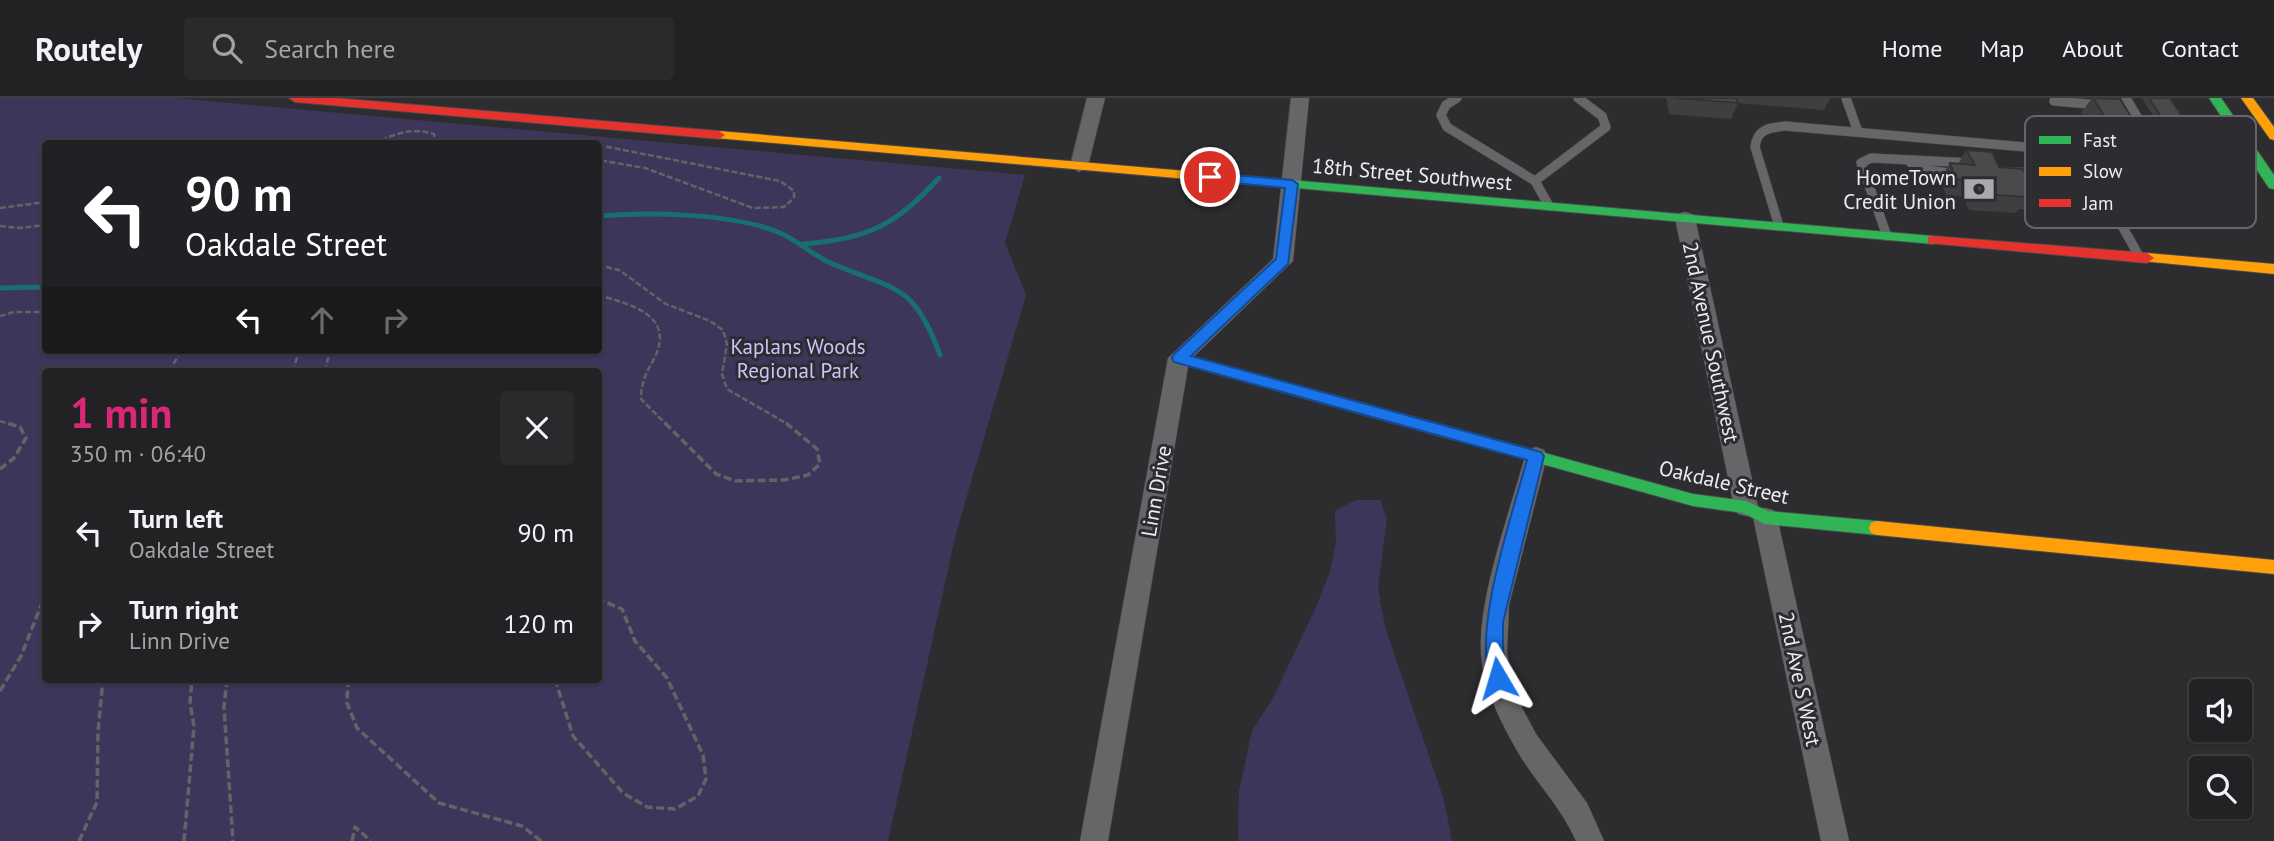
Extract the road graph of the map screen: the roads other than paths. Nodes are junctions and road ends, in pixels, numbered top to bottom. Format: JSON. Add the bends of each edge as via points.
{"nodes":[{"id":1,"x":295,"y":98,"type":"edge"},
{"id":2,"x":1096,"y":98,"type":"edge"},
{"id":3,"x":1300,"y":98,"type":"edge"},
{"id":4,"x":1457,"y":98,"type":"edge"},
{"id":5,"x":1578,"y":98,"type":"edge"},
{"id":6,"x":1846,"y":98,"type":"edge"},
{"id":7,"x":2126,"y":98,"type":"edge"},
{"id":8,"x":2215,"y":98,"type":"edge"},
{"id":9,"x":2247,"y":98,"type":"edge"},
{"id":10,"x":2054,"y":101,"type":"dead end"},
{"id":11,"x":2106,"y":105,"type":"edge"},
{"id":12,"x":2119,"y":106,"type":"edge"},
{"id":13,"x":2132,"y":107,"type":"junction"},
{"id":14,"x":2137,"y":116,"type":"edge"},
{"id":15,"x":2227,"y":116,"type":"edge"},
{"id":16,"x":1858,"y":132,"type":"junction"},
{"id":17,"x":2274,"y":136,"type":"edge"},
{"id":18,"x":2025,"y":147,"type":"edge"},
{"id":19,"x":2256,"y":158,"type":"edge"},
{"id":20,"x":1900,"y":159,"type":"junction"},
{"id":21,"x":1978,"y":164,"type":"edge"},
{"id":22,"x":1079,"y":166,"type":"junction"},
{"id":23,"x":2004,"y":172,"type":"edge"},
{"id":24,"x":2025,"y":173,"type":"edge"},
{"id":25,"x":1961,"y":175,"type":"edge"},
{"id":26,"x":1535,"y":181,"type":"junction"},
{"id":27,"x":1292,"y":184,"type":"junction"},
{"id":28,"x":2274,"y":185,"type":"edge"},
{"id":29,"x":1549,"y":206,"type":"junction"},
{"id":30,"x":1685,"y":218,"type":"junction"},
{"id":31,"x":1779,"y":226,"type":"junction"},
{"id":32,"x":2123,"y":228,"type":"edge"},
{"id":33,"x":1887,"y":236,"type":"junction"},
{"id":34,"x":2140,"y":258,"type":"junction"},
{"id":35,"x":2274,"y":269,"type":"edge"},
{"id":36,"x":1179,"y":358,"type":"junction"},
{"id":37,"x":1536,"y":456,"type":"junction"},
{"id":38,"x":1756,"y":512,"type":"junction"},
{"id":39,"x":2274,"y":567,"type":"edge"},
{"id":40,"x":1094,"y":841,"type":"edge"},
{"id":41,"x":1590,"y":841,"type":"edge"},
{"id":42,"x":1835,"y":841,"type":"edge"}],
"edges":[{"from":1,"to":22,"type":"street","name":"18th Street Southwest"},
{"from":2,"to":22,"type":"street"},
{"from":3,"to":27,"type":"street"},
{"from":4,"to":26,"type":"lane","via":[[1441,115],[1447,127]]},
{"from":5,"to":26,"type":"lane","via":[[1602,116],[1606,127]]},
{"from":6,"to":16,"type":"lane"},
{"from":7,"to":13,"type":"lane"},
{"from":8,"to":15,"type":"street"},
{"from":9,"to":17,"type":"street"},
{"from":10,"to":11,"type":"lane"},
{"from":12,"to":13,"type":"lane"},
{"from":13,"to":14,"type":"lane"},
{"from":16,"to":18,"type":"lane"},
{"from":16,"to":31,"type":"lane","via":[[1786,126],[1758,132],[1755,147]]},
{"from":19,"to":28,"type":"street"},
{"from":20,"to":21,"type":"lane"},
{"from":20,"to":25,"type":"lane"},
{"from":20,"to":33,"type":"lane","via":[[1871,158],[1861,163]]},
{"from":22,"to":27,"type":"street","name":"18th Street Southwest"},
{"from":23,"to":24,"type":"lane"},
{"from":26,"to":29,"type":"lane"},
{"from":27,"to":29,"type":"street","name":"18th Street Southwest"},
{"from":27,"to":36,"type":"street","via":[[1283,261]]},
{"from":29,"to":30,"type":"street","name":"18th Street Southwest"},
{"from":30,"to":31,"type":"street","name":"18th Street Southwest"},
{"from":30,"to":38,"type":"street","name":"2nd Avenue Southwest"},
{"from":31,"to":33,"type":"street","name":"18th Street Southwest"},
{"from":32,"to":34,"type":"lane"},
{"from":33,"to":34,"type":"street","name":"18th Street Southwest"},
{"from":34,"to":35,"type":"street","name":"18th Street Southwest"},
{"from":36,"to":37,"type":"street","name":"Oakdale Street"},
{"from":36,"to":40,"type":"street","name":"Linn Drive"},
{"from":37,"to":38,"type":"street","name":"Oakdale Street","via":[[1693,500]]},
{"from":37,"to":41,"type":"street","via":[[1497,605],[1494,652],[1509,710],[1577,812]]},
{"from":38,"to":39,"type":"street","name":"Oakdale Street"},
{"from":38,"to":42,"type":"street","name":"2nd Ave S West"}]}
